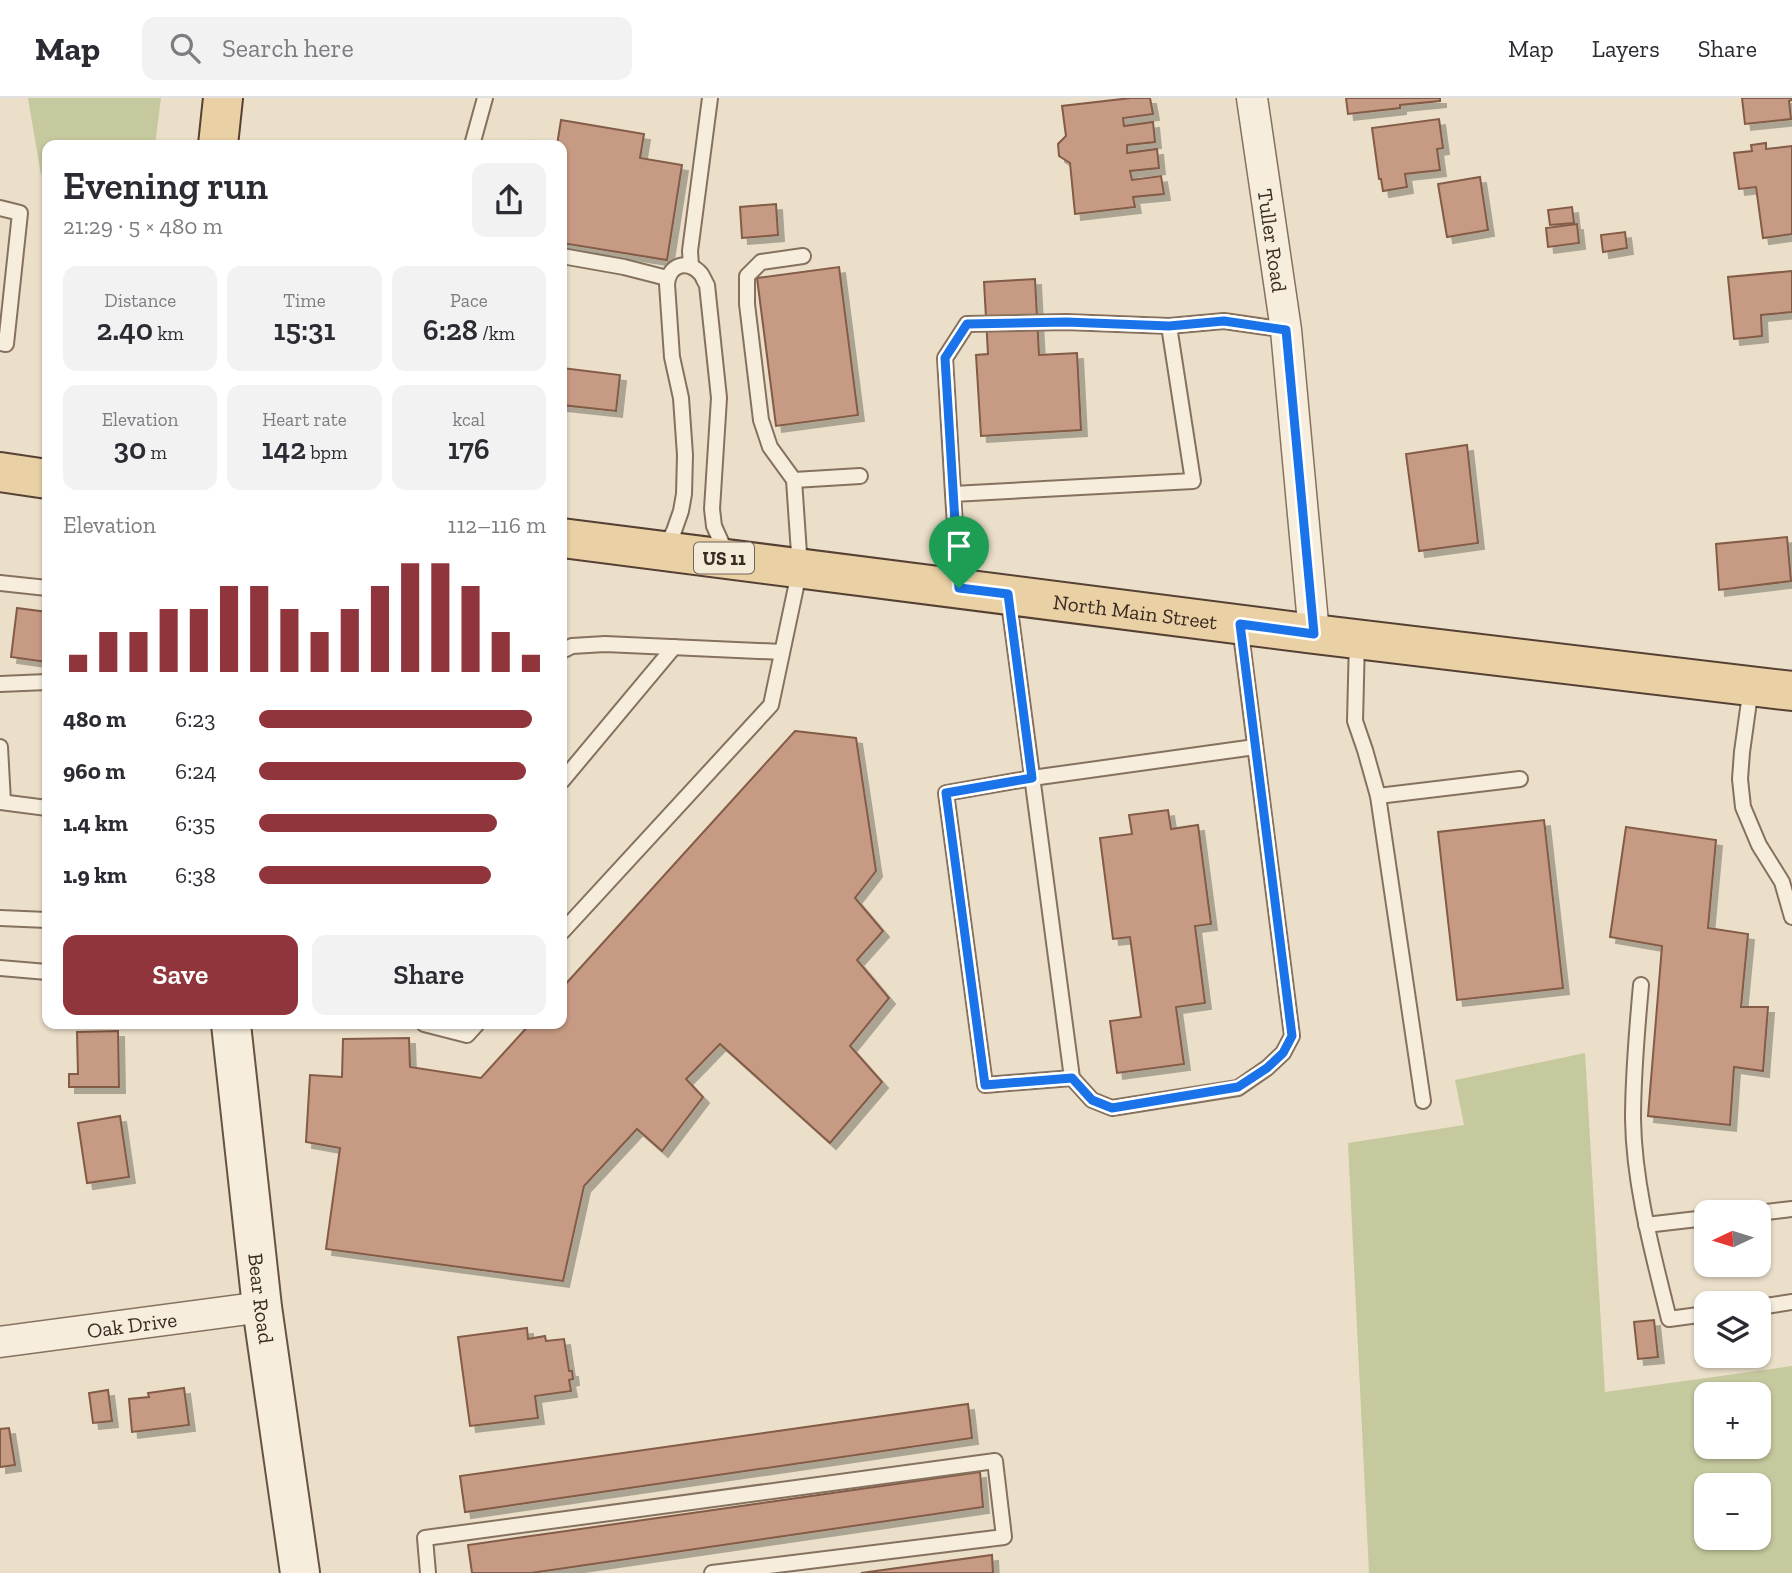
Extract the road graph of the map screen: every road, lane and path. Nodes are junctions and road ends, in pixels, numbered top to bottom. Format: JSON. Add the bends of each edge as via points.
{"nodes":[{"id":1,"x":223,"y":98,"type":"edge"},
{"id":2,"x":485,"y":98,"type":"edge"},
{"id":3,"x":710,"y":98,"type":"edge"},
{"id":4,"x":1252,"y":98,"type":"edge"},
{"id":5,"x":219,"y":140,"type":"edge"},
{"id":6,"x":473,"y":140,"type":"edge"},
{"id":7,"x":0,"y":208,"type":"edge"},
{"id":8,"x":803,"y":256,"type":"dead end"},
{"id":9,"x":567,"y":257,"type":"edge"},
{"id":10,"x":691,"y":266,"type":"junction"},
{"id":11,"x":667,"y":278,"type":"junction"},
{"id":12,"x":1169,"y":326,"type":"junction"},
{"id":13,"x":1286,"y":330,"type":"junction"},
{"id":14,"x":0,"y":343,"type":"edge"},
{"id":15,"x":0,"y":472,"type":"edge"},
{"id":16,"x":860,"y":476,"type":"dead end"},
{"id":17,"x":42,"y":478,"type":"edge"},
{"id":18,"x":794,"y":480,"type":"junction"},
{"id":19,"x":953,"y":494,"type":"junction"},
{"id":20,"x":567,"y":539,"type":"edge"},
{"id":21,"x":664,"y":551,"type":"junction"},
{"id":22,"x":729,"y":559,"type":"junction"},
{"id":23,"x":800,"y":568,"type":"junction"},
{"id":24,"x":0,"y":583,"type":"edge"},
{"id":25,"x":42,"y":587,"type":"edge"},
{"id":26,"x":959,"y":588,"type":"junction"},
{"id":27,"x":1008,"y":594,"type":"junction"},
{"id":28,"x":1240,"y":624,"type":"junction"},
{"id":29,"x":1314,"y":634,"type":"junction"},
{"id":30,"x":1357,"y":639,"type":"junction"},
{"id":31,"x":674,"y":647,"type":"junction"},
{"id":32,"x":567,"y":648,"type":"edge"},
{"id":33,"x":782,"y":652,"type":"junction"},
{"id":34,"x":42,"y":682,"type":"edge"},
{"id":35,"x":0,"y":684,"type":"edge"},
{"id":36,"x":1752,"y":686,"type":"junction"},
{"id":37,"x":1792,"y":691,"type":"edge"},
{"id":38,"x":0,"y":747,"type":"edge"},
{"id":39,"x":1255,"y":747,"type":"junction"},
{"id":40,"x":567,"y":775,"type":"edge"},
{"id":41,"x":1032,"y":778,"type":"junction"},
{"id":42,"x":1520,"y":779,"type":"dead end"},
{"id":43,"x":1378,"y":796,"type":"junction"},
{"id":44,"x":1,"y":802,"type":"edge"},
{"id":45,"x":42,"y":807,"type":"edge"},
{"id":46,"x":1792,"y":917,"type":"edge"},
{"id":47,"x":0,"y":918,"type":"edge"},
{"id":48,"x":42,"y":920,"type":"edge"},
{"id":49,"x":567,"y":927,"type":"edge"},
{"id":50,"x":0,"y":968,"type":"edge"},
{"id":51,"x":42,"y":972,"type":"edge"},
{"id":52,"x":1641,"y":985,"type":"dead end"},
{"id":53,"x":232,"y":1029,"type":"edge"},
{"id":54,"x":444,"y":1029,"type":"edge"},
{"id":55,"x":472,"y":1029,"type":"edge"},
{"id":56,"x":1072,"y":1078,"type":"junction"},
{"id":57,"x":1423,"y":1101,"type":"dead end"},
{"id":58,"x":1792,"y":1209,"type":"edge"},
{"id":59,"x":1771,"y":1211,"type":"edge"},
{"id":60,"x":1694,"y":1219,"type":"edge"},
{"id":61,"x":1646,"y":1225,"type":"junction"},
{"id":62,"x":1792,"y":1302,"type":"edge"},
{"id":63,"x":1771,"y":1305,"type":"edge"},
{"id":64,"x":262,"y":1307,"type":"junction"},
{"id":65,"x":1694,"y":1316,"type":"edge"},
{"id":66,"x":0,"y":1342,"type":"edge"},
{"id":67,"x":300,"y":1573,"type":"edge"},
{"id":68,"x":428,"y":1573,"type":"edge"},
{"id":69,"x":712,"y":1573,"type":"edge"}],
"edges":[{"from":1,"to":5,"type":"main road"},
{"from":2,"to":6,"type":"lane"},
{"from":3,"to":10,"type":"lane"},
{"from":4,"to":13,"type":"street","name":"Tuller Road"},
{"from":7,"to":14,"type":"lane","via":[[20,213],[6,344]]},
{"from":8,"to":18,"type":"lane","via":[[761,261],[747,276],[761,420],[770,447]]},
{"from":9,"to":11,"type":"lane"},
{"from":10,"to":11,"type":"lane","via":[[675,267]]},
{"from":10,"to":22,"type":"lane","via":[[707,285],[719,398],[713,526]]},
{"from":11,"to":21,"type":"lane","via":[[685,456],[681,511]]},
{"from":12,"to":13,"type":"lane","via":[[1224,321]]},
{"from":12,"to":19,"type":"lane","via":[[967,324],[945,358]]},
{"from":12,"to":19,"type":"lane","via":[[1193,481]]},
{"from":13,"to":29,"type":"street","name":"Tuller Road"},
{"from":15,"to":17,"type":"main road"},
{"from":16,"to":18,"type":"lane"},
{"from":18,"to":23,"type":"lane"},
{"from":19,"to":26,"type":"lane"},
{"from":20,"to":21,"type":"main road","name":"North Main Street","number":"US 11"},
{"from":21,"to":22,"type":"main road","name":"North Main Street","number":"US 11"},
{"from":22,"to":23,"type":"main road","name":"North Main Street","number":"US 11"},
{"from":23,"to":26,"type":"main road","name":"North Main Street","number":"US 11"},
{"from":23,"to":33,"type":"lane"},
{"from":24,"to":25,"type":"lane"},
{"from":26,"to":27,"type":"main road","name":"North Main Street","number":"US 11"},
{"from":27,"to":28,"type":"main road","name":"North Main Street","number":"US 11"},
{"from":27,"to":41,"type":"lane"},
{"from":28,"to":29,"type":"main road","name":"North Main Street","number":"US 11"},
{"from":28,"to":39,"type":"lane"},
{"from":29,"to":30,"type":"main road","name":"North Main Street","number":"US 11"},
{"from":30,"to":36,"type":"main road","name":"North Main Street","number":"US 11"},
{"from":30,"to":43,"type":"lane","via":[[1355,721]]},
{"from":31,"to":32,"type":"lane","via":[[606,644]]},
{"from":31,"to":33,"type":"lane"},
{"from":31,"to":40,"type":"lane"},
{"from":33,"to":49,"type":"lane","via":[[771,705]]},
{"from":34,"to":35,"type":"lane"},
{"from":36,"to":37,"type":"main road","name":"North Main Street","number":"US 11"},
{"from":36,"to":46,"type":"lane","via":[[1741,752],[1743,807],[1782,882]]},
{"from":38,"to":44,"type":"lane"},
{"from":39,"to":41,"type":"lane"},
{"from":39,"to":56,"type":"lane","via":[[1292,1036],[1283,1053],[1238,1087],[1112,1108],[1092,1100]]},
{"from":41,"to":56,"type":"lane"},
{"from":41,"to":56,"type":"lane","via":[[946,793],[985,1085]]},
{"from":42,"to":43,"type":"lane"},
{"from":43,"to":57,"type":"lane"},
{"from":44,"to":45,"type":"lane"},
{"from":47,"to":48,"type":"lane"},
{"from":50,"to":51,"type":"lane"},
{"from":52,"to":61,"type":"lane","via":[[1633,1121]]},
{"from":53,"to":64,"type":"main road","name":"Bear Road"},
{"from":54,"to":55,"type":"lane","via":[[467,1035]]},
{"from":58,"to":59,"type":"lane"},
{"from":60,"to":61,"type":"lane"},
{"from":61,"to":65,"type":"lane","via":[[1669,1319]]},
{"from":62,"to":63,"type":"lane"},
{"from":64,"to":66,"type":"street","name":"Oak Drive"},
{"from":64,"to":67,"type":"main road","name":"Bear Road"},
{"from":68,"to":69,"type":"lane","via":[[425,1538],[995,1461],[1004,1537]]}]}
